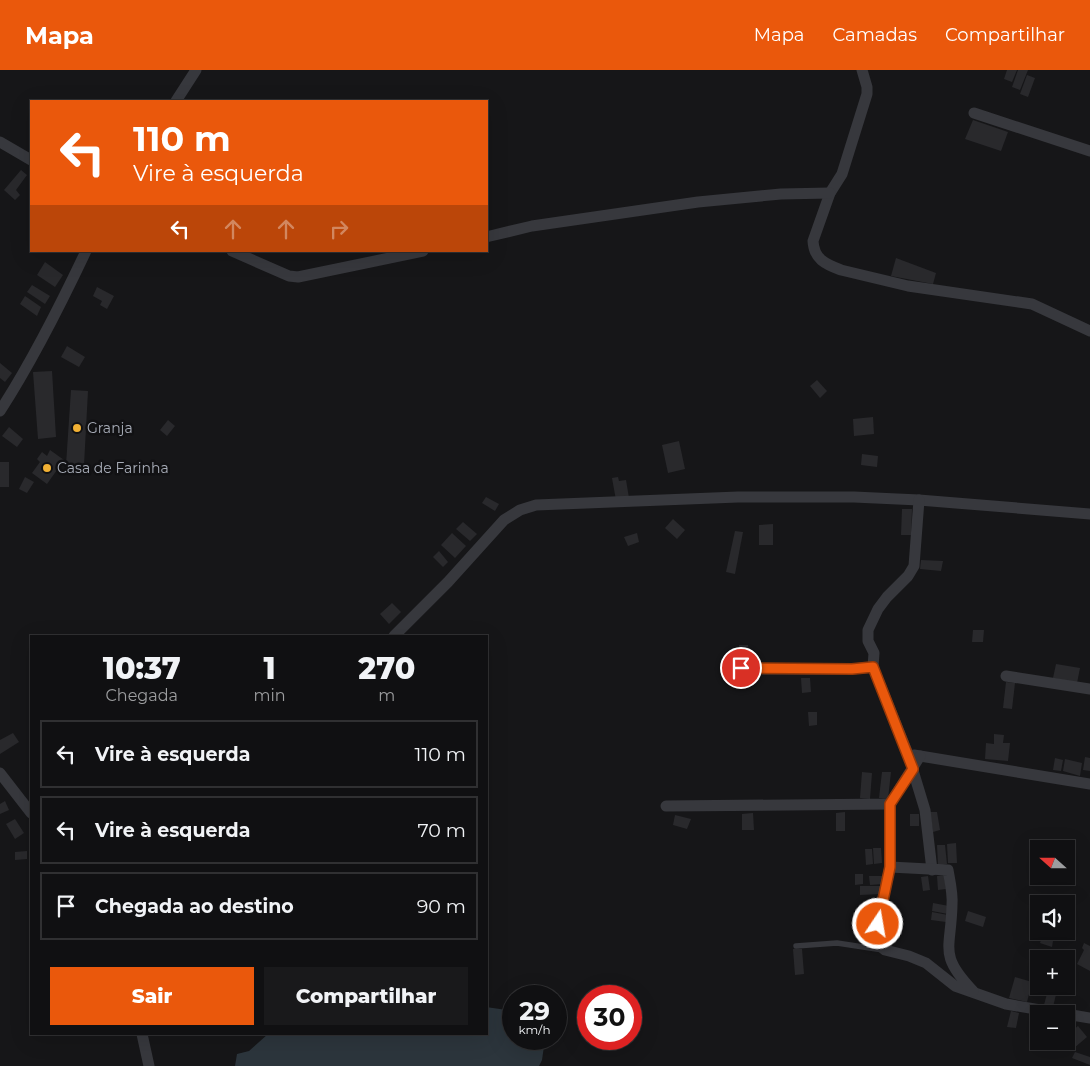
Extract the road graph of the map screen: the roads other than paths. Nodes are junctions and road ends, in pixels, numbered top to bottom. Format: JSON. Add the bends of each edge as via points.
{"nodes":[{"id":1,"x":196,"y":70,"type":"edge"},
{"id":2,"x":862,"y":70,"type":"edge"},
{"id":3,"x":177,"y":100,"type":"edge"},
{"id":4,"x":974,"y":113,"type":"dead end"},
{"id":5,"x":0,"y":142,"type":"edge"},
{"id":6,"x":1090,"y":151,"type":"edge"},
{"id":7,"x":30,"y":159,"type":"edge"},
{"id":8,"x":830,"y":193,"type":"junction"},
{"id":9,"x":488,"y":236,"type":"edge"},
{"id":10,"x":86,"y":252,"type":"edge"},
{"id":11,"x":234,"y":252,"type":"edge"},
{"id":12,"x":419,"y":252,"type":"edge"},
{"id":13,"x":1090,"y":331,"type":"edge"},
{"id":14,"x":0,"y":411,"type":"edge"},
{"id":15,"x":919,"y":500,"type":"junction"},
{"id":16,"x":1090,"y":514,"type":"edge"},
{"id":17,"x":395,"y":635,"type":"edge"},
{"id":18,"x":873,"y":667,"type":"junction"},
{"id":19,"x":741,"y":668,"type":"dead end"},
{"id":20,"x":1006,"y":676,"type":"dead end"},
{"id":21,"x":1090,"y":689,"type":"edge"},
{"id":22,"x":908,"y":754,"type":"junction"},
{"id":23,"x":920,"y":756,"type":"junction"},
{"id":24,"x":913,"y":769,"type":"junction"},
{"id":25,"x":0,"y":773,"type":"edge"},
{"id":26,"x":1090,"y":784,"type":"edge"},
{"id":27,"x":890,"y":804,"type":"junction"},
{"id":28,"x":666,"y":806,"type":"dead end"},
{"id":29,"x":30,"y":812,"type":"edge"},
{"id":30,"x":890,"y":867,"type":"junction"},
{"id":31,"x":961,"y":868,"type":"dead end"},
{"id":32,"x":932,"y":870,"type":"junction"},
{"id":33,"x":948,"y":870,"type":"junction"},
{"id":34,"x":796,"y":946,"type":"dead end"},
{"id":35,"x":885,"y":950,"type":"junction"},
{"id":36,"x":974,"y":992,"type":"junction"},
{"id":37,"x":1030,"y":1008,"type":"edge"},
{"id":38,"x":1075,"y":1016,"type":"edge"},
{"id":39,"x":1090,"y":1018,"type":"edge"},
{"id":40,"x":142,"y":1035,"type":"edge"},
{"id":41,"x":149,"y":1066,"type":"edge"}],
"edges":[{"from":1,"to":3,"type":"street"},
{"from":2,"to":8,"type":"street","via":[[867,94],[842,174]]},
{"from":4,"to":6,"type":"street"},
{"from":5,"to":7,"type":"street"},
{"from":8,"to":9,"type":"street","via":[[698,202],[549,223]]},
{"from":8,"to":13,"type":"street","via":[[813,241],[813,249],[823,262],[854,274],[908,286],[1032,304]]},
{"from":10,"to":14,"type":"street","via":[[45,336]]},
{"from":11,"to":12,"type":"street","via":[[298,277]]},
{"from":15,"to":16,"type":"street"},
{"from":15,"to":17,"type":"street","via":[[738,497],[536,505],[504,520]]},
{"from":15,"to":18,"type":"street","via":[[914,566],[878,609],[868,630],[868,640],[874,653]]},
{"from":18,"to":19,"type":"street"},
{"from":18,"to":22,"type":"street"},
{"from":20,"to":21,"type":"street"},
{"from":22,"to":23,"type":"street"},
{"from":22,"to":24,"type":"street"},
{"from":23,"to":24,"type":"street"},
{"from":23,"to":26,"type":"street"},
{"from":24,"to":27,"type":"street"},
{"from":24,"to":32,"type":"street","via":[[925,810]]},
{"from":25,"to":29,"type":"street"},
{"from":27,"to":28,"type":"street"},
{"from":27,"to":30,"type":"street"},
{"from":30,"to":32,"type":"street"},
{"from":30,"to":35,"type":"street","via":[[877,938]]},
{"from":31,"to":33,"type":"street"},
{"from":32,"to":33,"type":"street"},
{"from":33,"to":36,"type":"street","via":[[953,903],[948,955]]},
{"from":34,"to":35,"type":"lane","via":[[837,943]]},
{"from":35,"to":36,"type":"street","via":[[917,959],[955,986]]},
{"from":36,"to":37,"type":"street","via":[[1006,1004]]},
{"from":38,"to":39,"type":"street"},
{"from":40,"to":41,"type":"street"}]}
